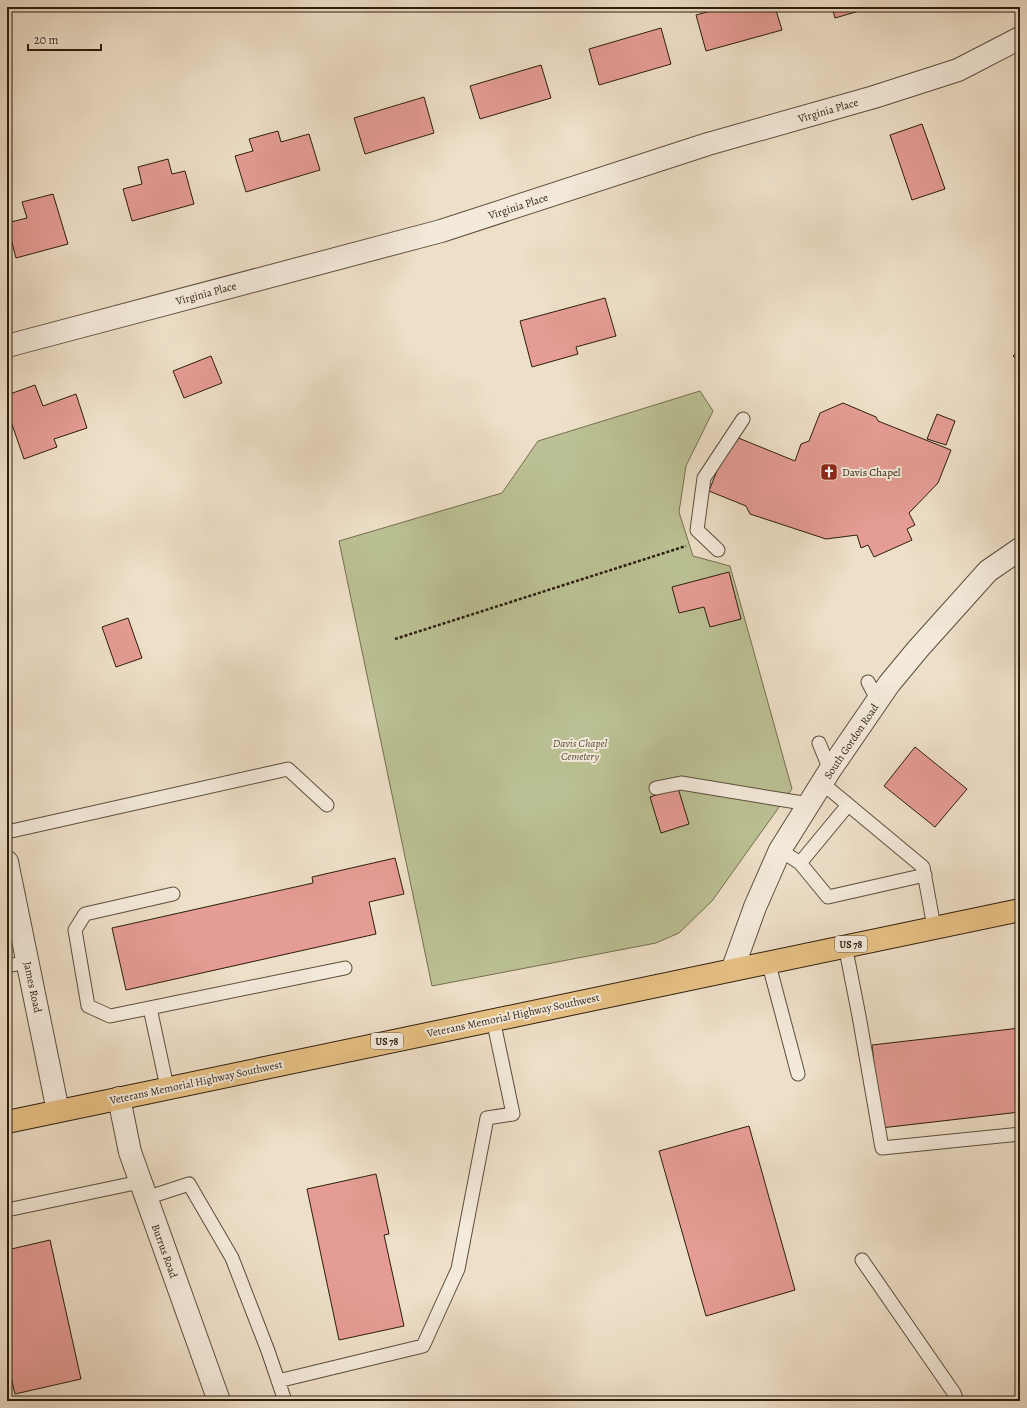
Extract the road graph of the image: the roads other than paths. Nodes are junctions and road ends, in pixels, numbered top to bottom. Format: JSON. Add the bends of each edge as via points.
{"nodes":[{"id":1,"x":1020,"y":38,"type":"edge"},
{"id":2,"x":7,"y":346,"type":"edge"},
{"id":3,"x":744,"y":419,"type":"dead end"},
{"id":4,"x":1020,"y":548,"type":"edge"},
{"id":5,"x":718,"y":550,"type":"dead end"},
{"id":6,"x":868,"y":682,"type":"dead end"},
{"id":7,"x":878,"y":701,"type":"junction"},
{"id":8,"x":819,"y":743,"type":"dead end"},
{"id":9,"x":826,"y":776,"type":"junction"},
{"id":10,"x":656,"y":788,"type":"dead end"},
{"id":11,"x":809,"y":804,"type":"junction"},
{"id":12,"x":327,"y":805,"type":"dead end"},
{"id":13,"x":848,"y":805,"type":"junction"},
{"id":14,"x":7,"y":832,"type":"edge"},
{"id":15,"x":780,"y":850,"type":"junction"},
{"id":16,"x":7,"y":862,"type":"edge"},
{"id":17,"x":800,"y":863,"type":"junction"},
{"id":18,"x":925,"y":875,"type":"junction"},
{"id":19,"x":173,"y":894,"type":"dead end"},
{"id":20,"x":1020,"y":910,"type":"edge"},
{"id":21,"x":934,"y":927,"type":"junction"},
{"id":22,"x":845,"y":945,"type":"junction"},
{"id":23,"x":768,"y":961,"type":"junction"},
{"id":24,"x":17,"y":964,"type":"edge"},
{"id":25,"x":345,"y":968,"type":"dead end"},
{"id":26,"x":733,"y":968,"type":"junction"},
{"id":27,"x":150,"y":1008,"type":"junction"},
{"id":28,"x":493,"y":1019,"type":"junction"},
{"id":29,"x":798,"y":1074,"type":"dead end"},
{"id":30,"x":168,"y":1087,"type":"junction"},
{"id":31,"x":120,"y":1098,"type":"junction"},
{"id":32,"x":58,"y":1111,"type":"junction"},
{"id":33,"x":7,"y":1122,"type":"edge"},
{"id":34,"x":1020,"y":1134,"type":"edge"},
{"id":35,"x":143,"y":1190,"type":"junction"},
{"id":36,"x":7,"y":1210,"type":"edge"},
{"id":37,"x":862,"y":1260,"type":"dead end"},
{"id":38,"x":278,"y":1381,"type":"junction"},
{"id":39,"x":219,"y":1401,"type":"edge"},
{"id":40,"x":285,"y":1401,"type":"edge"},
{"id":41,"x":958,"y":1401,"type":"edge"}],
"edges":[{"from":1,"to":2,"type":"street","name":"Virginia Place","via":[[958,70],[874,97],[708,144],[441,231]]},
{"from":3,"to":5,"type":"lane","via":[[704,478],[697,530]]},
{"from":4,"to":7,"type":"street","name":"South Gordon Road","via":[[988,571],[918,649]]},
{"from":6,"to":7,"type":"lane"},
{"from":7,"to":9,"type":"street","name":"South Gordon Road"},
{"from":8,"to":9,"type":"lane"},
{"from":9,"to":11,"type":"street","name":"South Gordon Road"},
{"from":9,"to":13,"type":"lane"},
{"from":10,"to":11,"type":"lane","via":[[680,783]]},
{"from":11,"to":15,"type":"street","name":"South Gordon Road"},
{"from":12,"to":14,"type":"lane","via":[[288,769]]},
{"from":13,"to":17,"type":"lane"},
{"from":13,"to":18,"type":"lane","via":[[923,867]]},
{"from":15,"to":17,"type":"lane"},
{"from":15,"to":26,"type":"street","name":"South Gordon Road","via":[[754,907]]},
{"from":16,"to":24,"type":"street","name":"James Road"},
{"from":17,"to":18,"type":"lane","via":[[828,897]]},
{"from":18,"to":21,"type":"lane"},
{"from":19,"to":27,"type":"lane","via":[[85,914],[75,930],[88,1006],[110,1016]]},
{"from":20,"to":21,"type":"main road","name":"Veterans Memorial Highway Southwest","number":"US 78"},
{"from":21,"to":22,"type":"main road","name":"Veterans Memorial Highway Southwest","number":"US 78"},
{"from":22,"to":23,"type":"main road","name":"Veterans Memorial Highway Southwest","number":"US 78"},
{"from":22,"to":34,"type":"lane","via":[[860,1016],[882,1148]]},
{"from":23,"to":26,"type":"main road","name":"Veterans Memorial Highway Southwest","number":"US 78"},
{"from":23,"to":29,"type":"lane"},
{"from":24,"to":32,"type":"street","name":"James Road"},
{"from":25,"to":27,"type":"lane"},
{"from":26,"to":28,"type":"main road","name":"Veterans Memorial Highway Southwest","number":"US 78"},
{"from":27,"to":30,"type":"lane"},
{"from":28,"to":30,"type":"main road","name":"Veterans Memorial Highway Southwest","number":"US 78"},
{"from":28,"to":38,"type":"lane","via":[[513,1114],[487,1118],[458,1269],[423,1346]]},
{"from":30,"to":31,"type":"main road","name":"Veterans Memorial Highway Southwest","number":"US 78"},
{"from":31,"to":32,"type":"main road","name":"Veterans Memorial Highway Southwest","number":"US 78"},
{"from":31,"to":35,"type":"street","name":"Burrus Road","via":[[130,1152]]},
{"from":32,"to":33,"type":"main road","name":"Veterans Memorial Highway Southwest","number":"US 78"},
{"from":35,"to":36,"type":"lane"},
{"from":35,"to":38,"type":"lane","via":[[189,1184],[232,1258]]},
{"from":35,"to":39,"type":"street","name":"Burrus Road"},
{"from":37,"to":41,"type":"lane"},
{"from":38,"to":40,"type":"lane"}]}
